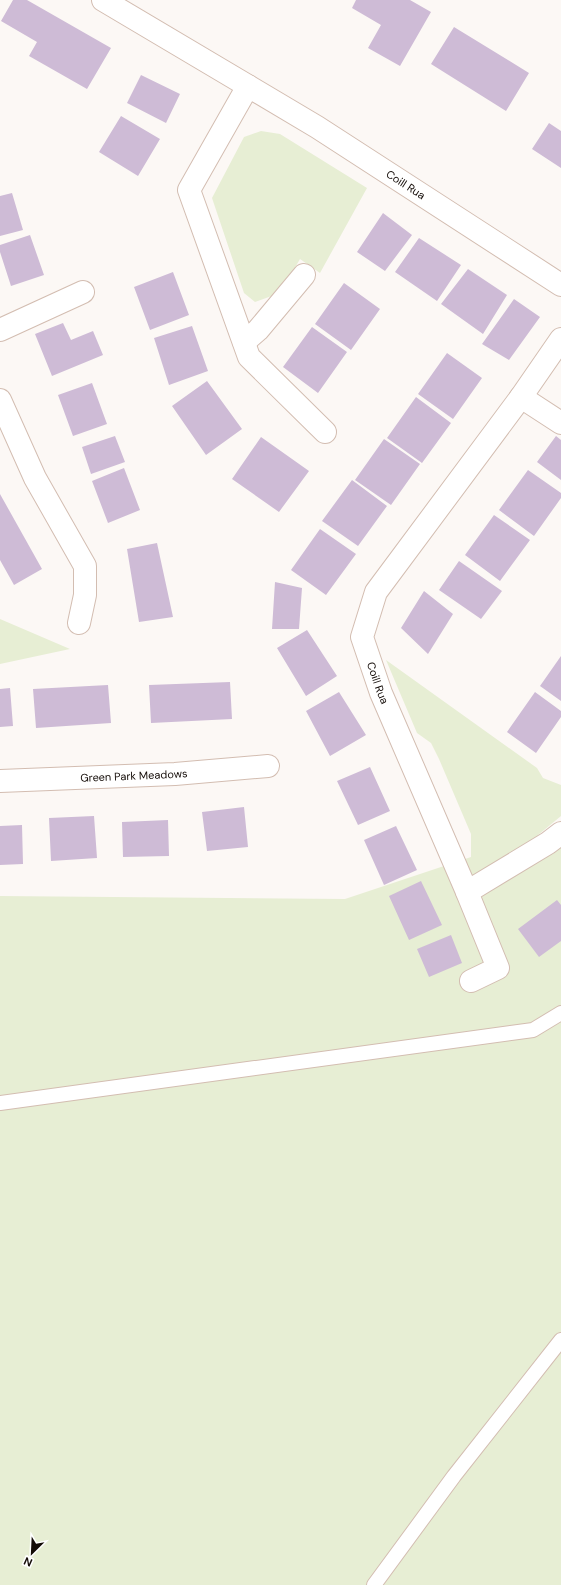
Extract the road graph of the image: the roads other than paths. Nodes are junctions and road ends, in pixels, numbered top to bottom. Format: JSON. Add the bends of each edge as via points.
{"nodes":[{"id":1,"x":103,"y":0,"type":"edge"},
{"id":2,"x":248,"y":86,"type":"junction"},
{"id":3,"x":304,"y":275,"type":"dead end"},
{"id":4,"x":561,"y":285,"type":"edge"},
{"id":5,"x":83,"y":292,"type":"dead end"},
{"id":6,"x":0,"y":330,"type":"edge"},
{"id":7,"x":561,"y":339,"type":"edge"},
{"id":8,"x":244,"y":342,"type":"junction"},
{"id":9,"x":521,"y":397,"type":"junction"},
{"id":10,"x":0,"y":400,"type":"edge"},
{"id":11,"x":561,"y":423,"type":"edge"},
{"id":12,"x":325,"y":432,"type":"dead end"},
{"id":13,"x":78,"y":623,"type":"dead end"},
{"id":14,"x":268,"y":766,"type":"dead end"},
{"id":15,"x":0,"y":781,"type":"edge"},
{"id":16,"x":561,"y":833,"type":"edge"},
{"id":17,"x":467,"y":892,"type":"junction"},
{"id":18,"x":471,"y":981,"type":"dead end"},
{"id":19,"x":561,"y":1013,"type":"edge"},
{"id":20,"x":0,"y":1103,"type":"edge"},
{"id":21,"x":561,"y":1340,"type":"edge"},
{"id":22,"x":374,"y":1585,"type":"edge"}],
"edges":[{"from":1,"to":2,"type":"street","name":"Coill Rua"},
{"from":2,"to":4,"type":"street","name":"Coill Rua","via":[[317,127]]},
{"from":2,"to":8,"type":"street","via":[[189,190]]},
{"from":3,"to":8,"type":"street","via":[[258,330]]},
{"from":5,"to":6,"type":"street"},
{"from":7,"to":9,"type":"street","name":"Coill Rua"},
{"from":8,"to":12,"type":"street","via":[[249,357]]},
{"from":9,"to":11,"type":"street"},
{"from":9,"to":17,"type":"street","name":"Coill Rua","via":[[376,592],[362,637],[381,693]]},
{"from":10,"to":13,"type":"street","via":[[35,478],[85,566],[85,596]]},
{"from":14,"to":15,"type":"street","name":"Green Park Meadows","via":[[175,774]]},
{"from":16,"to":17,"type":"street"},
{"from":17,"to":18,"type":"street","name":"Coill Rua","via":[[498,968]]},
{"from":19,"to":20,"type":"lane","via":[[533,1030]]},
{"from":21,"to":22,"type":"lane","via":[[454,1476]]}]}
